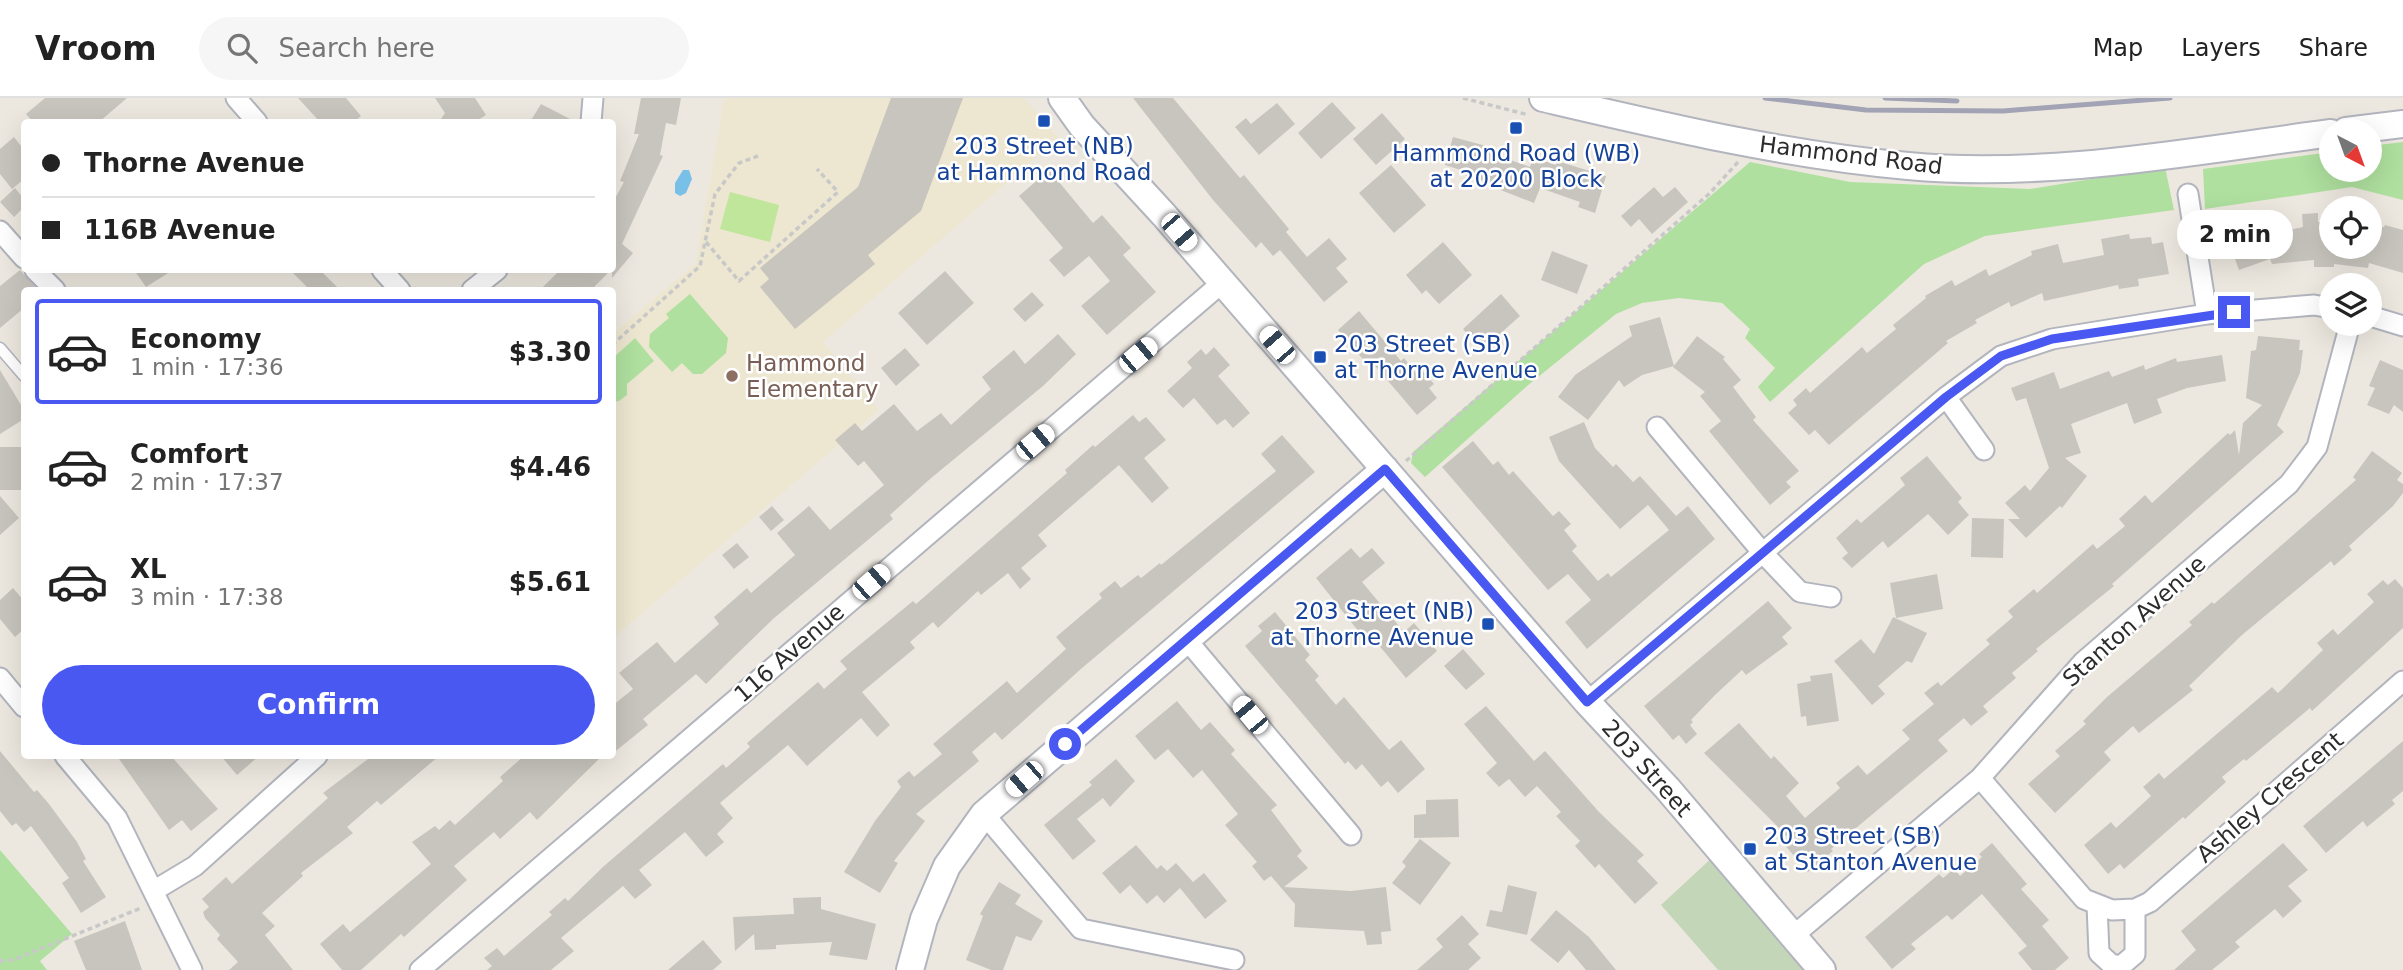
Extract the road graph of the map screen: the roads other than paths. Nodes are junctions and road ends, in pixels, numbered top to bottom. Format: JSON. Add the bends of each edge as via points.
{"nodes":[{"id":1,"x":236,"y":98,"type":"edge"},
{"id":2,"x":593,"y":98,"type":"edge"},
{"id":3,"x":1049,"y":98,"type":"edge"},
{"id":4,"x":1062,"y":98,"type":"edge"},
{"id":5,"x":1543,"y":98,"type":"edge"},
{"id":6,"x":254,"y":119,"type":"edge"},
{"id":7,"x":591,"y":119,"type":"edge"},
{"id":8,"x":2403,"y":124,"type":"edge"},
{"id":9,"x":1082,"y":126,"type":"junction"},
{"id":10,"x":2382,"y":127,"type":"edge"},
{"id":11,"x":2319,"y":134,"type":"edge"},
{"id":12,"x":2188,"y":194,"type":"dead end"},
{"id":13,"x":0,"y":231,"type":"edge"},
{"id":14,"x":21,"y":255,"type":"edge"},
{"id":15,"x":38,"y":273,"type":"edge"},
{"id":16,"x":385,"y":273,"type":"edge"},
{"id":17,"x":493,"y":273,"type":"edge"},
{"id":18,"x":1223,"y":282,"type":"junction"},
{"id":19,"x":52,"y":287,"type":"edge"},
{"id":20,"x":397,"y":287,"type":"edge"},
{"id":21,"x":476,"y":287,"type":"edge"},
{"id":22,"x":2319,"y":306,"type":"edge"},
{"id":23,"x":2207,"y":314,"type":"junction"},
{"id":24,"x":2382,"y":320,"type":"edge"},
{"id":25,"x":2403,"y":326,"type":"edge"},
{"id":26,"x":2347,"y":336,"type":"edge"},
{"id":27,"x":0,"y":348,"type":"edge"},
{"id":28,"x":21,"y":372,"type":"edge"},
{"id":29,"x":1946,"y":397,"type":"junction"},
{"id":30,"x":1657,"y":427,"type":"dead end"},
{"id":31,"x":1984,"y":450,"type":"dead end"},
{"id":32,"x":1396,"y":465,"type":"junction"},
{"id":33,"x":1762,"y":552,"type":"junction"},
{"id":34,"x":1831,"y":597,"type":"dead end"},
{"id":35,"x":1186,"y":639,"type":"junction"},
{"id":36,"x":0,"y":678,"type":"edge"},
{"id":37,"x":2403,"y":681,"type":"edge"},
{"id":38,"x":21,"y":699,"type":"edge"},
{"id":39,"x":1587,"y":702,"type":"junction"},
{"id":40,"x":68,"y":759,"type":"edge"},
{"id":41,"x":314,"y":759,"type":"edge"},
{"id":42,"x":1980,"y":778,"type":"junction"},
{"id":43,"x":984,"y":814,"type":"junction"},
{"id":44,"x":1351,"y":835,"type":"dead end"},
{"id":45,"x":157,"y":895,"type":"junction"},
{"id":46,"x":2097,"y":905,"type":"junction"},
{"id":47,"x":2135,"y":909,"type":"junction"},
{"id":48,"x":1793,"y":936,"type":"junction"},
{"id":49,"x":1234,"y":960,"type":"dead end"},
{"id":50,"x":192,"y":970,"type":"edge"},
{"id":51,"x":420,"y":970,"type":"edge"},
{"id":52,"x":910,"y":970,"type":"edge"},
{"id":53,"x":1822,"y":970,"type":"edge"}],
"edges":[{"from":1,"to":6,"type":"street"},
{"from":2,"to":7,"type":"street"},
{"from":3,"to":9,"type":"street","name":"203 Street"},
{"from":4,"to":9,"type":"street","name":"203 Street"},
{"from":5,"to":11,"type":"street","name":"Hammond Road","via":[[1716,139],[1909,166],[2031,168]]},
{"from":8,"to":10,"type":"street"},
{"from":9,"to":18,"type":"street","name":"203 Street"},
{"from":12,"to":23,"type":"street"},
{"from":13,"to":14,"type":"street"},
{"from":15,"to":19,"type":"street"},
{"from":16,"to":20,"type":"street"},
{"from":17,"to":21,"type":"street"},
{"from":18,"to":32,"type":"street","name":"203 Street"},
{"from":18,"to":51,"type":"street","name":"116 Avenue"},
{"from":22,"to":23,"type":"street"},
{"from":23,"to":29,"type":"street","via":[[2052,339],[2001,356]]},
{"from":24,"to":25,"type":"street"},
{"from":26,"to":42,"type":"street","name":"Stanton Avenue","via":[[2317,447],[2290,484],[2083,663]]},
{"from":27,"to":28,"type":"lane"},
{"from":29,"to":31,"type":"street"},
{"from":29,"to":33,"type":"street"},
{"from":30,"to":33,"type":"street"},
{"from":32,"to":35,"type":"street"},
{"from":32,"to":39,"type":"street","name":"203 Street"},
{"from":33,"to":34,"type":"street","via":[[1800,593]]},
{"from":33,"to":39,"type":"street"},
{"from":35,"to":43,"type":"street"},
{"from":35,"to":44,"type":"street"},
{"from":36,"to":38,"type":"street"},
{"from":37,"to":47,"type":"street","name":"Ashley Crescent","via":[[2150,902]]},
{"from":39,"to":48,"type":"street","name":"203 Street"},
{"from":40,"to":45,"type":"street","via":[[117,818]]},
{"from":41,"to":45,"type":"street"},
{"from":42,"to":46,"type":"street","via":[[2084,899]]},
{"from":42,"to":48,"type":"street","name":"Stanton Avenue"},
{"from":43,"to":49,"type":"street","via":[[1082,929]]},
{"from":43,"to":52,"type":"street","via":[[947,866],[924,919]]},
{"from":45,"to":50,"type":"street"},
{"from":46,"to":47,"type":"street"},
{"from":46,"to":47,"type":"street","via":[[2099,953],[2121,966],[2135,954]]},
{"from":48,"to":53,"type":"street","name":"203 Street"}]}
